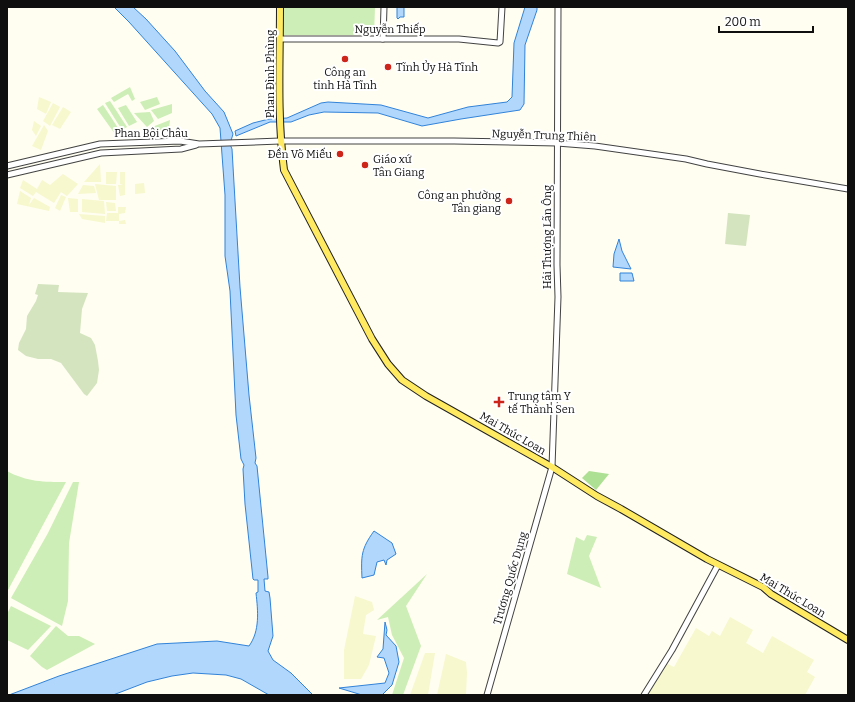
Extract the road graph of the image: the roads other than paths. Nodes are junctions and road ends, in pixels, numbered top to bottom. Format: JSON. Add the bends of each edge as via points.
{"nodes":[{"id":1,"x":280,"y":7,"type":"edge"},
{"id":2,"x":384,"y":7,"type":"edge"},
{"id":3,"x":502,"y":7,"type":"edge"},
{"id":4,"x":558,"y":7,"type":"edge"},
{"id":5,"x":280,"y":39,"type":"junction"},
{"id":6,"x":383,"y":39,"type":"junction"},
{"id":7,"x":280,"y":141,"type":"junction"},
{"id":8,"x":199,"y":144,"type":"junction"},
{"id":9,"x":557,"y":144,"type":"junction"},
{"id":10,"x":7,"y":166,"type":"edge"},
{"id":11,"x":7,"y":175,"type":"edge"},
{"id":12,"x":848,"y":189,"type":"edge"},
{"id":13,"x":552,"y":467,"type":"junction"},
{"id":14,"x":718,"y":565,"type":"junction"},
{"id":15,"x":848,"y":640,"type":"edge"},
{"id":16,"x":487,"y":695,"type":"edge"},
{"id":17,"x":644,"y":695,"type":"edge"}],
"edges":[{"from":1,"to":5,"type":"main road","name":"Phan Đình Phùng"},
{"from":2,"to":6,"type":"street"},
{"from":3,"to":6,"type":"street","name":"Nguyễn Thiếp","via":[[499,43],[459,39]]},
{"from":4,"to":9,"type":"street","name":"Hải Thượng Lãn Ông"},
{"from":5,"to":6,"type":"street","name":"Nguyễn Thiếp"},
{"from":5,"to":7,"type":"main road","name":"Phan Đình Phùng"},
{"from":7,"to":8,"type":"street","name":"Nguyễn Trung Thiên"},
{"from":7,"to":9,"type":"street","name":"Nguyễn Trung Thiên"},
{"from":7,"to":13,"type":"main road","name":"Mai Thúc Loan","via":[[284,170],[355,307],[388,364],[402,380],[426,396]]},
{"from":8,"to":10,"type":"street","name":"Phan Bội Châu","via":[[180,141],[100,144]]},
{"from":8,"to":11,"type":"street","name":"Phan Bội Châu","via":[[181,149],[101,152]]},
{"from":9,"to":12,"type":"street","name":"Nguyễn Trung Thiên","via":[[601,147],[686,159]]},
{"from":9,"to":13,"type":"street","name":"Hải Thượng Lãn Ông","via":[[558,297]]},
{"from":13,"to":14,"type":"main road","name":"Mai Thúc Loan","via":[[597,496]]},
{"from":13,"to":16,"type":"street","name":"Trương Quốc Dụng"},
{"from":14,"to":15,"type":"main road","name":"Mai Thúc Loan","via":[[763,587]]},
{"from":14,"to":17,"type":"street","via":[[672,650]]}]}
